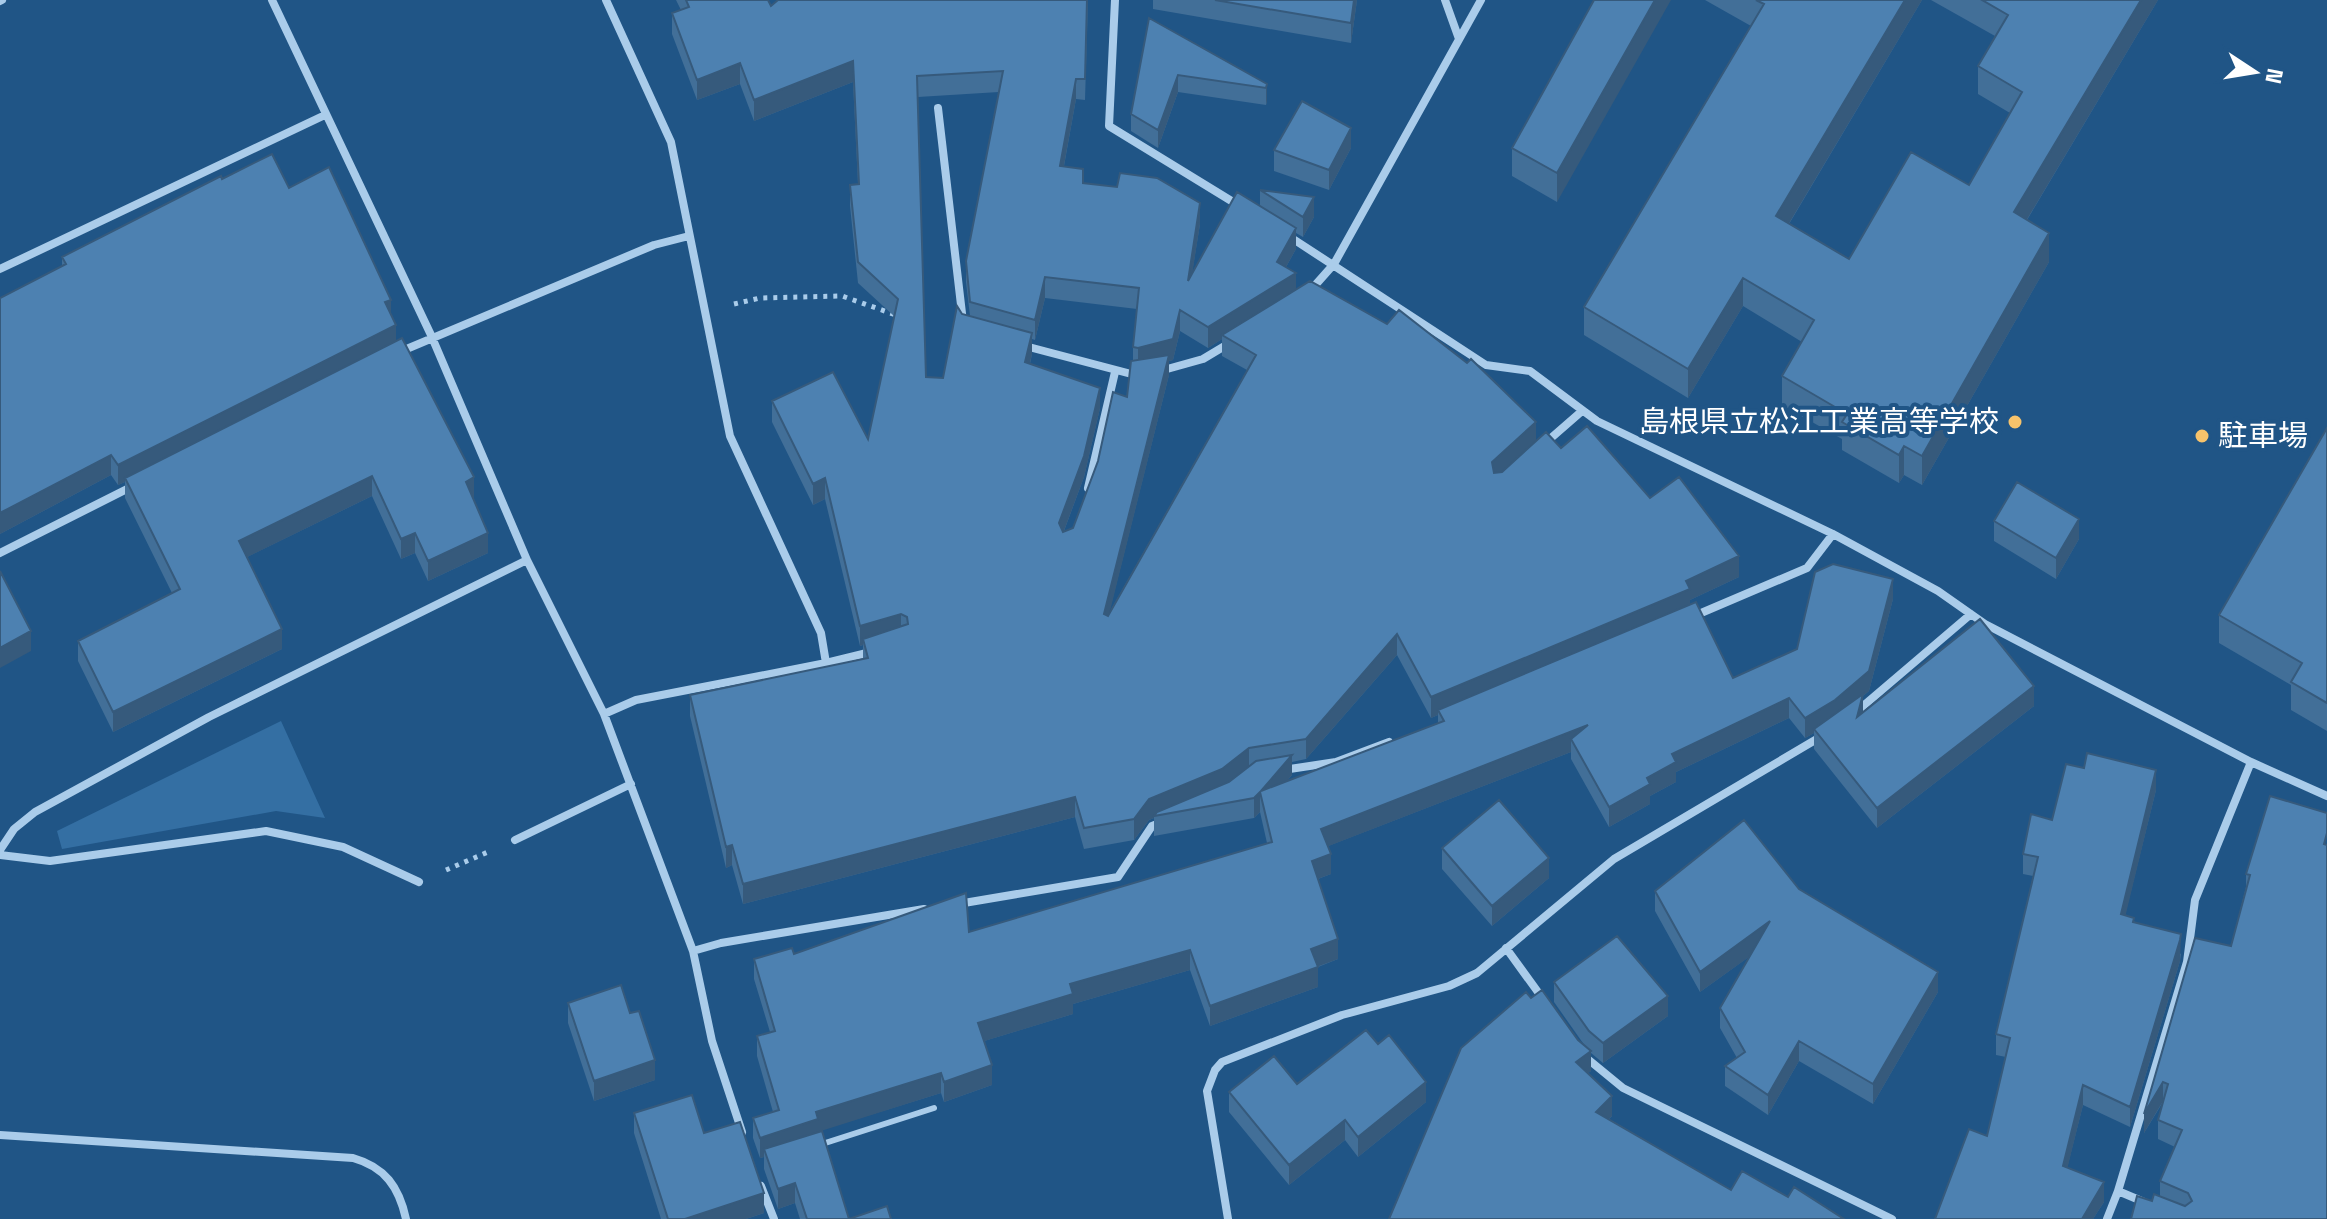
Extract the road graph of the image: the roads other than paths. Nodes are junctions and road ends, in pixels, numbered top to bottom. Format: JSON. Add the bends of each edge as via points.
{"nodes":[{"id":1,"x":272,"y":0,"type":"edge"},
{"id":2,"x":606,"y":0,"type":"edge"},
{"id":3,"x":1115,"y":0,"type":"edge"},
{"id":4,"x":1445,"y":0,"type":"edge"},
{"id":5,"x":1481,"y":0,"type":"edge"},
{"id":6,"x":1459,"y":39,"type":"junction"},
{"id":7,"x":938,"y":108,"type":"dead end"},
{"id":8,"x":325,"y":115,"type":"junction"},
{"id":9,"x":1241,"y":207,"type":"edge"},
{"id":10,"x":1281,"y":231,"type":"edge"},
{"id":11,"x":689,"y":236,"type":"junction"},
{"id":12,"x":1334,"y":264,"type":"junction"},
{"id":13,"x":0,"y":269,"type":"edge"},
{"id":14,"x":1296,"y":302,"type":"edge"},
{"id":15,"x":964,"y":328,"type":"edge"},
{"id":16,"x":431,"y":335,"type":"junction"},
{"id":17,"x":1238,"y":338,"type":"edge"},
{"id":18,"x":1009,"y":341,"type":"edge"},
{"id":19,"x":389,"y":356,"type":"edge"},
{"id":20,"x":1115,"y":372,"type":"junction"},
{"id":21,"x":1582,"y":411,"type":"junction"},
{"id":22,"x":1539,"y":449,"type":"edge"},
{"id":23,"x":139,"y":483,"type":"edge"},
{"id":24,"x":1086,"y":493,"type":"edge"},
{"id":25,"x":1833,"y":534,"type":"junction"},
{"id":26,"x":0,"y":553,"type":"edge"},
{"id":27,"x":527,"y":560,"type":"junction"},
{"id":28,"x":1971,"y":614,"type":"junction"},
{"id":29,"x":1678,"y":622,"type":"edge"},
{"id":30,"x":877,"y":650,"type":"edge"},
{"id":31,"x":826,"y":663,"type":"junction"},
{"id":32,"x":604,"y":714,"type":"junction"},
{"id":33,"x":1851,"y":716,"type":"edge"},
{"id":34,"x":1826,"y":734,"type":"edge"},
{"id":35,"x":1393,"y":740,"type":"edge"},
{"id":36,"x":2251,"y":762,"type":"junction"},
{"id":37,"x":1267,"y":772,"type":"edge"},
{"id":38,"x":631,"y":784,"type":"junction"},
{"id":39,"x":2327,"y":796,"type":"edge"},
{"id":40,"x":1167,"y":820,"type":"edge"},
{"id":41,"x":515,"y":840,"type":"road end"},
{"id":42,"x":0,"y":852,"type":"edge"},
{"id":43,"x":419,"y":882,"type":"road end"},
{"id":44,"x":950,"y":905,"type":"edge"},
{"id":45,"x":935,"y":907,"type":"edge"},
{"id":46,"x":1506,"y":948,"type":"junction"},
{"id":47,"x":693,"y":951,"type":"junction"},
{"id":48,"x":1549,"y":1008,"type":"edge"},
{"id":49,"x":1575,"y":1044,"type":"edge"},
{"id":50,"x":934,"y":1108,"type":"dead end"},
{"id":51,"x":0,"y":1135,"type":"edge"},
{"id":52,"x":744,"y":1139,"type":"edge"},
{"id":53,"x":814,"y":1147,"type":"edge"},
{"id":54,"x":759,"y":1180,"type":"edge"},
{"id":55,"x":2118,"y":1191,"type":"junction"},
{"id":56,"x":2158,"y":1208,"type":"edge"},
{"id":57,"x":406,"y":1219,"type":"edge"},
{"id":58,"x":774,"y":1219,"type":"edge"},
{"id":59,"x":1228,"y":1219,"type":"edge"},
{"id":60,"x":1892,"y":1219,"type":"edge"},
{"id":61,"x":2107,"y":1219,"type":"edge"}],
"edges":[{"from":1,"to":8,"type":"street"},
{"from":2,"to":11,"type":"street","via":[[671,142]]},
{"from":3,"to":9,"type":"street","via":[[1109,126]]},
{"from":4,"to":6,"type":"street"},
{"from":5,"to":6,"type":"street"},
{"from":6,"to":12,"type":"street"},
{"from":7,"to":15,"type":"street"},
{"from":8,"to":13,"type":"street"},
{"from":8,"to":16,"type":"street"},
{"from":10,"to":12,"type":"street"},
{"from":11,"to":16,"type":"street","via":[[654,245]]},
{"from":11,"to":31,"type":"street","via":[[730,436],[821,633]]},
{"from":12,"to":14,"type":"street"},
{"from":12,"to":21,"type":"street","via":[[1486,365],[1530,371]]},
{"from":16,"to":19,"type":"street"},
{"from":16,"to":27,"type":"street"},
{"from":17,"to":20,"type":"street","via":[[1203,359],[1138,376]]},
{"from":18,"to":20,"type":"street"},
{"from":20,"to":24,"type":"street"},
{"from":21,"to":22,"type":"street"},
{"from":21,"to":25,"type":"street"},
{"from":23,"to":26,"type":"street"},
{"from":25,"to":28,"type":"street"},
{"from":25,"to":29,"type":"street","via":[[1807,568]]},
{"from":27,"to":32,"type":"street"},
{"from":27,"to":42,"type":"street","via":[[209,717],[62,797],[14,829]]},
{"from":28,"to":33,"type":"street"},
{"from":28,"to":36,"type":"street"},
{"from":30,"to":31,"type":"street"},
{"from":31,"to":32,"type":"street","via":[[636,700]]},
{"from":32,"to":38,"type":"street"},
{"from":34,"to":46,"type":"street","via":[[1614,859]]},
{"from":35,"to":37,"type":"street","via":[[1336,762]]},
{"from":36,"to":39,"type":"street"},
{"from":36,"to":55,"type":"street","via":[[2195,900],[2187,962]]},
{"from":38,"to":41,"type":"street"},
{"from":38,"to":47,"type":"street"},
{"from":40,"to":44,"type":"street","via":[[1152,826],[1118,877]]},
{"from":42,"to":43,"type":"street","via":[[50,861],[266,831],[343,847]]},
{"from":45,"to":47,"type":"street"},
{"from":46,"to":48,"type":"street"},
{"from":46,"to":59,"type":"street","via":[[1477,973],[1449,986],[1342,1015],[1222,1062],[1207,1091]]},
{"from":47,"to":52,"type":"street","via":[[712,1041]]},
{"from":49,"to":60,"type":"street","via":[[1623,1088]]},
{"from":50,"to":53,"type":"lane"},
{"from":51,"to":57,"type":"street","via":[[353,1158],[372,1163],[389,1177]]},
{"from":54,"to":58,"type":"street"},
{"from":55,"to":56,"type":"street"},
{"from":55,"to":61,"type":"street"}]}
